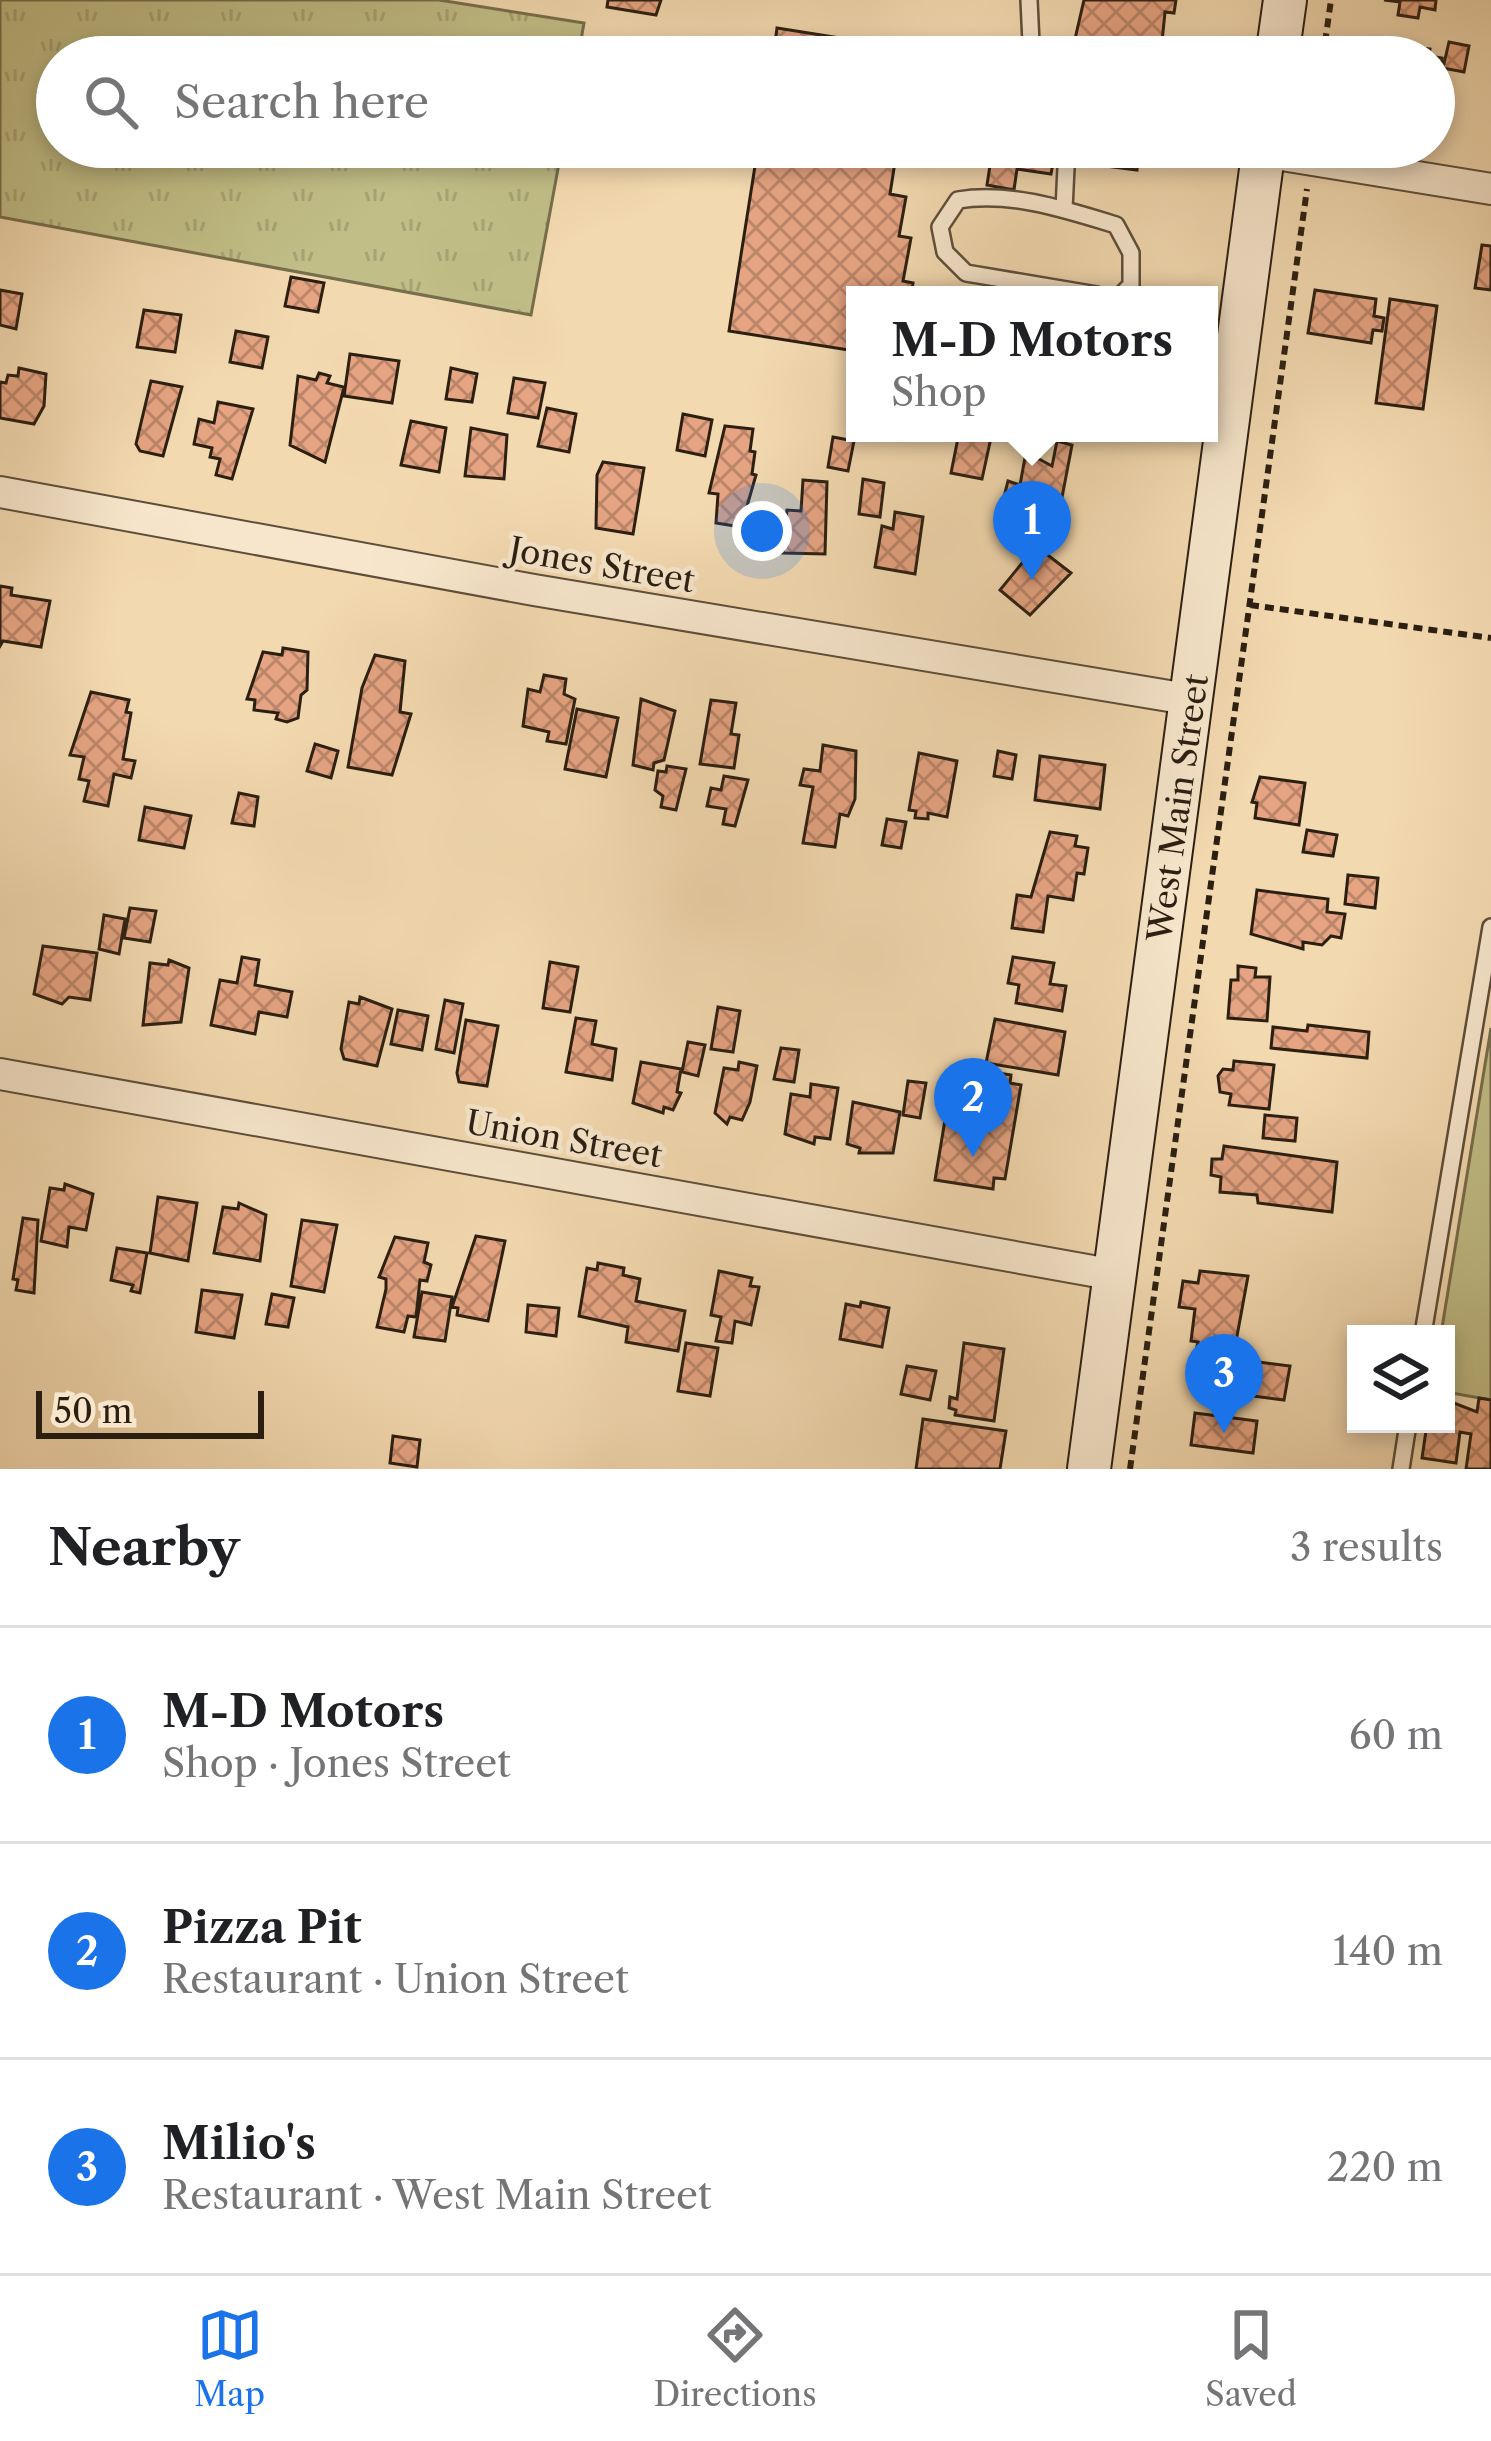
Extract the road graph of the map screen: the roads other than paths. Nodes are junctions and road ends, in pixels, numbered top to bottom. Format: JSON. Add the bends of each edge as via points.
{"nodes":[{"id":1,"x":1028,"y":0,"type":"edge"},
{"id":2,"x":1285,"y":0,"type":"edge"},
{"id":3,"x":1030,"y":36,"type":"edge"},
{"id":4,"x":1280,"y":36,"type":"edge"},
{"id":5,"x":1066,"y":168,"type":"edge"},
{"id":6,"x":1261,"y":168,"type":"edge"},
{"id":7,"x":1369,"y":168,"type":"edge"},
{"id":8,"x":1491,"y":189,"type":"edge"},
{"id":9,"x":1064,"y":208,"type":"junction"},
{"id":10,"x":1043,"y":286,"type":"edge"},
{"id":11,"x":1131,"y":286,"type":"edge"},
{"id":12,"x":0,"y":492,"type":"edge"},
{"id":13,"x":1193,"y":700,"type":"junction"},
{"id":14,"x":1491,"y":927,"type":"edge"},
{"id":15,"x":0,"y":1074,"type":"edge"},
{"id":16,"x":1114,"y":1275,"type":"junction"},
{"id":17,"x":1425,"y":1325,"type":"edge"},
{"id":18,"x":1407,"y":1433,"type":"edge"},
{"id":19,"x":1089,"y":1469,"type":"edge"},
{"id":20,"x":1401,"y":1469,"type":"edge"}],
"edges":[{"from":1,"to":3,"type":"lane"},
{"from":2,"to":4,"type":"main road"},
{"from":5,"to":9,"type":"lane"},
{"from":6,"to":13,"type":"main road","name":"West Main Street","via":[[1234,317]]},
{"from":7,"to":8,"type":"street"},
{"from":9,"to":10,"type":"lane","via":[[980,196],[958,200],[940,227],[945,252],[966,273]]},
{"from":9,"to":11,"type":"lane","via":[[1116,225],[1131,253]]},
{"from":12,"to":13,"type":"street","name":"Jones Street"},
{"from":13,"to":16,"type":"main road","name":"West Main Street"},
{"from":14,"to":17,"type":"lane"},
{"from":15,"to":16,"type":"street","name":"Union Street"},
{"from":16,"to":19,"type":"main road","name":"West Main Street"},
{"from":18,"to":20,"type":"lane"}]}
